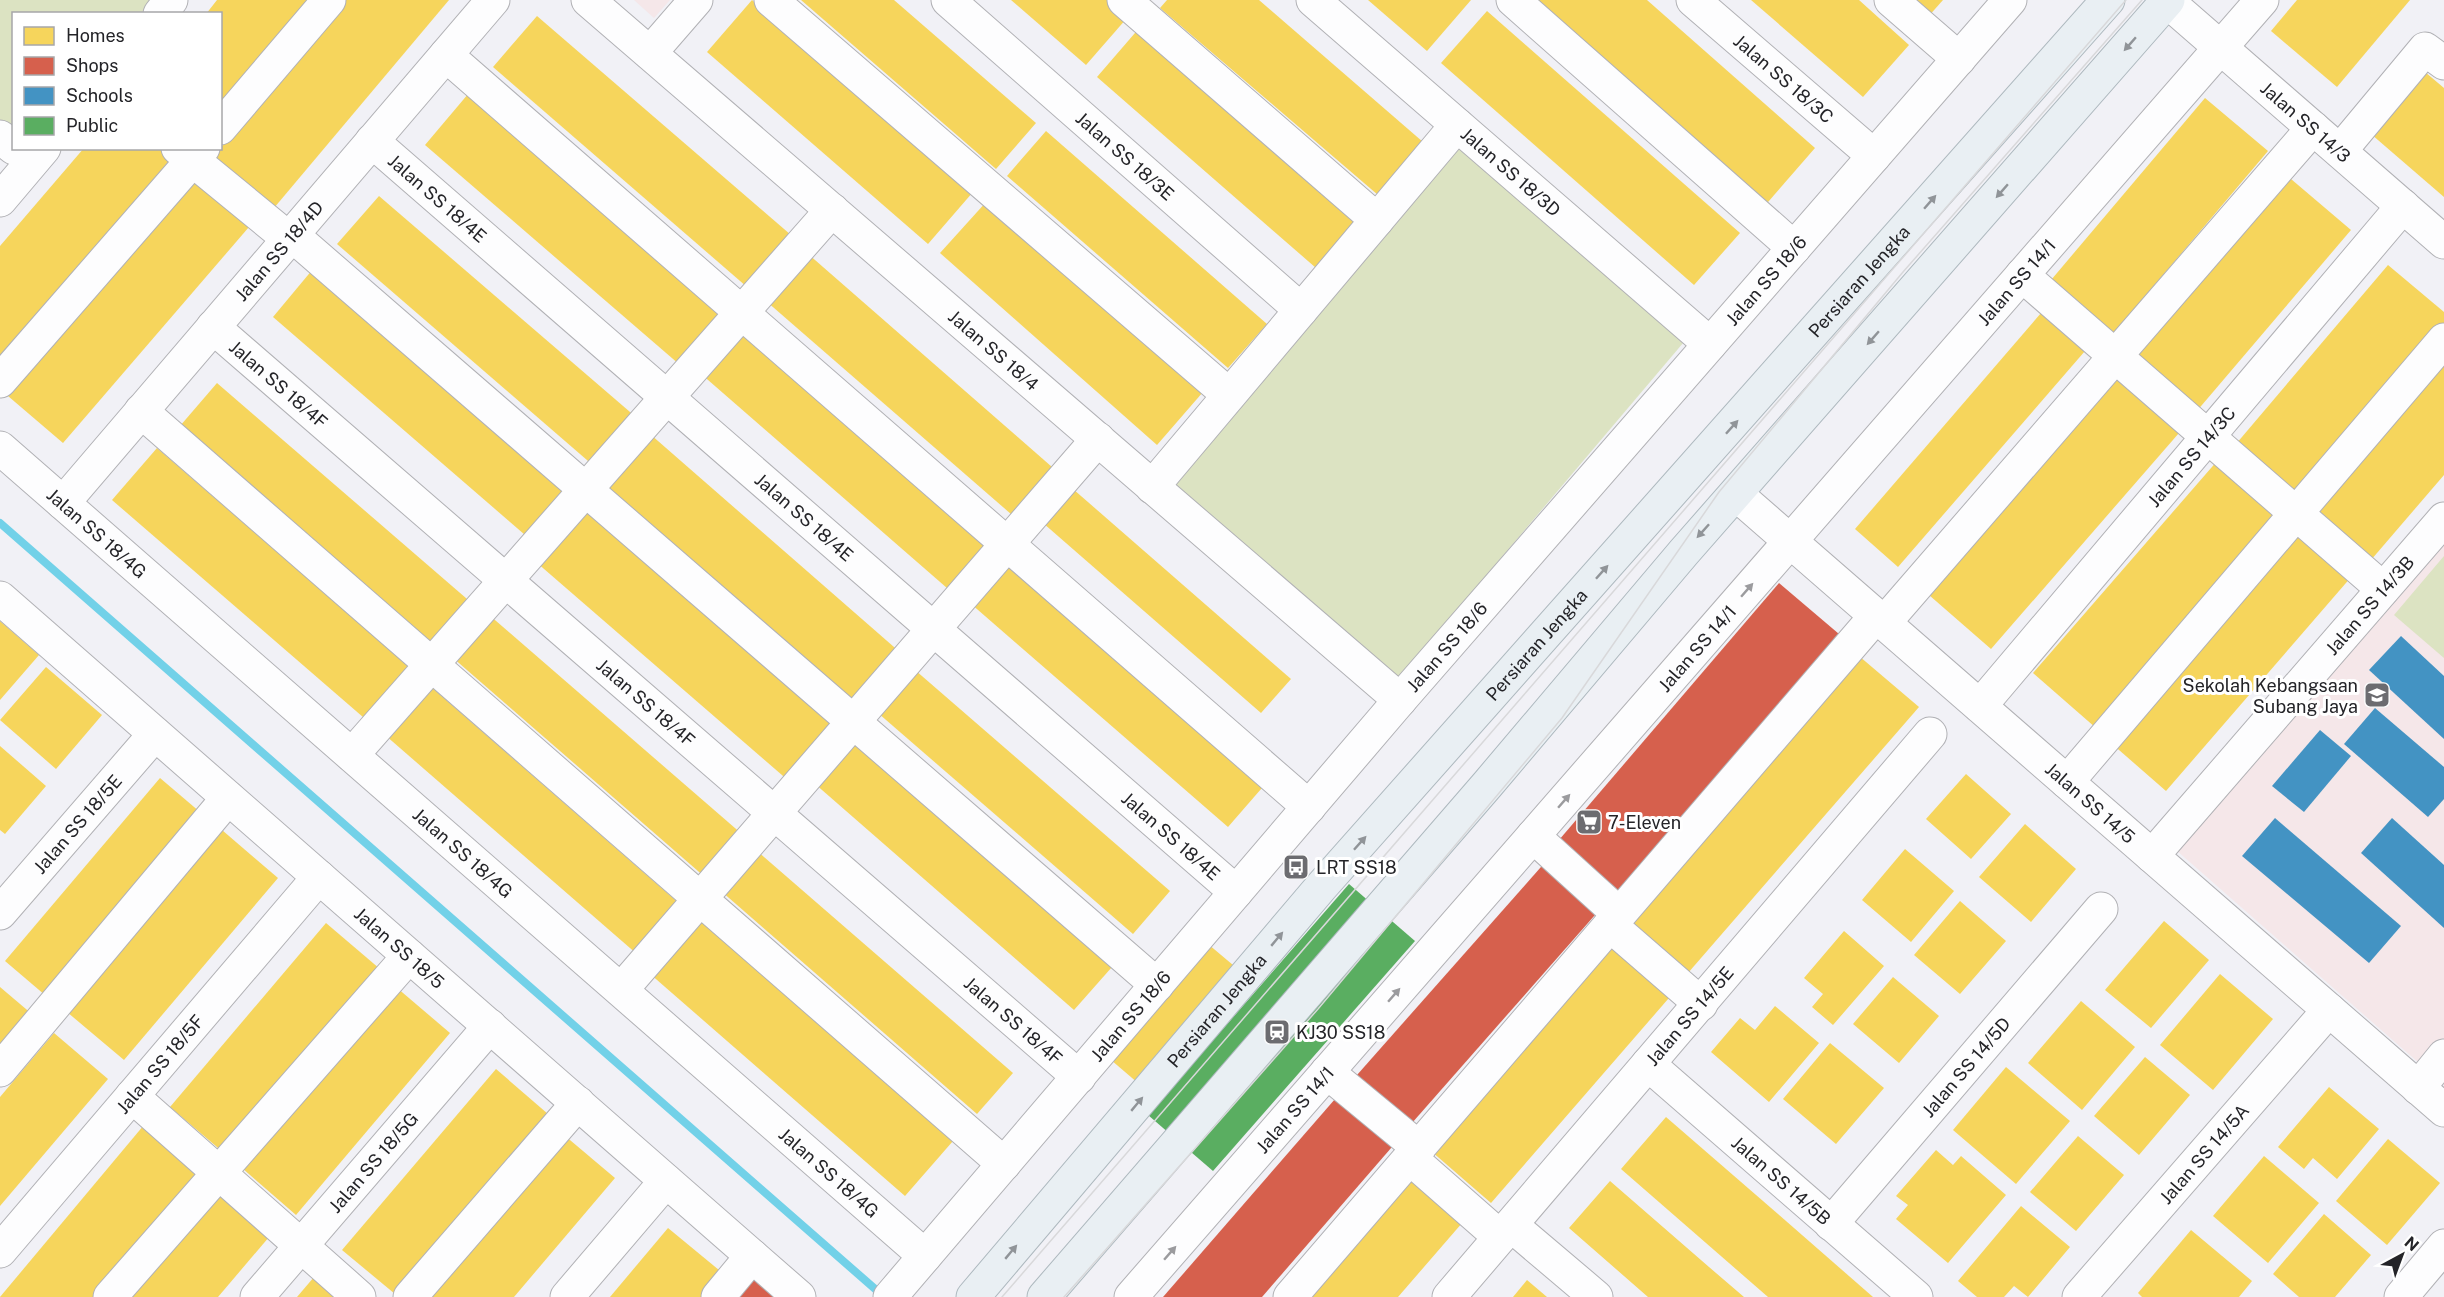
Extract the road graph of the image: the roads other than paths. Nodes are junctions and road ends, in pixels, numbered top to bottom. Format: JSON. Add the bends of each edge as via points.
{"nodes":[{"id":1,"x":171,"y":0,"type":"edge"},
{"id":2,"x":329,"y":0,"type":"edge"},
{"id":3,"x":493,"y":0,"type":"edge"},
{"id":4,"x":588,"y":0,"type":"edge"},
{"id":5,"x":696,"y":0,"type":"edge"},
{"id":6,"x":771,"y":0,"type":"edge"},
{"id":7,"x":948,"y":0,"type":"edge"},
{"id":8,"x":1124,"y":0,"type":"edge"},
{"id":9,"x":1313,"y":0,"type":"edge"},
{"id":10,"x":1513,"y":0,"type":"edge"},
{"id":11,"x":1693,"y":0,"type":"edge"},
{"id":12,"x":1892,"y":0,"type":"edge"},
{"id":13,"x":2010,"y":0,"type":"edge"},
{"id":14,"x":2108,"y":0,"type":"edge"},
{"id":15,"x":2167,"y":0,"type":"edge"},
{"id":16,"x":2262,"y":0,"type":"edge"},
{"id":17,"x":162,"y":12,"type":"edge"},
{"id":18,"x":2221,"y":47,"type":"junction"},
{"id":19,"x":650,"y":53,"type":"junction"},
{"id":20,"x":446,"y":55,"type":"junction"},
{"id":21,"x":1959,"y":59,"type":"junction"},
{"id":22,"x":2444,"y":63,"type":"edge"},
{"id":23,"x":1457,"y":124,"type":"junction"},
{"id":24,"x":222,"y":126,"type":"edge"},
{"id":25,"x":2313,"y":128,"type":"junction"},
{"id":26,"x":372,"y":141,"type":"junction"},
{"id":27,"x":2340,"y":151,"type":"junction"},
{"id":28,"x":26,"y":152,"type":"edge"},
{"id":29,"x":191,"y":153,"type":"edge"},
{"id":30,"x":1874,"y":156,"type":"junction"},
{"id":31,"x":0,"y":200,"type":"edge"},
{"id":32,"x":2403,"y":206,"type":"junction"},
{"id":33,"x":832,"y":210,"type":"junction"},
{"id":34,"x":1377,"y":220,"type":"junction"},
{"id":35,"x":291,"y":237,"type":"junction"},
{"id":36,"x":2444,"y":242,"type":"edge"},
{"id":37,"x":1794,"y":248,"type":"junction"},
{"id":38,"x":2022,"y":275,"type":"junction"},
{"id":39,"x":1301,"y":310,"type":"junction"},
{"id":40,"x":742,"y":312,"type":"junction"},
{"id":41,"x":213,"y":327,"type":"junction"},
{"id":42,"x":2444,"y":340,"type":"edge"},
{"id":43,"x":1710,"y":344,"type":"junction"},
{"id":44,"x":2115,"y":356,"type":"junction"},
{"id":45,"x":0,"y":381,"type":"edge"},
{"id":46,"x":1230,"y":394,"type":"junction"},
{"id":47,"x":667,"y":397,"type":"junction"},
{"id":48,"x":141,"y":411,"type":"junction"},
{"id":49,"x":2208,"y":437,"type":"junction"},
{"id":50,"x":1098,"y":439,"type":"junction"},
{"id":51,"x":0,"y":448,"type":"edge"},
{"id":52,"x":1152,"y":487,"type":"junction"},
{"id":53,"x":586,"y":489,"type":"junction"},
{"id":54,"x":1736,"y":494,"type":"junction"},
{"id":55,"x":63,"y":503,"type":"junction"},
{"id":56,"x":2296,"y":514,"type":"junction"},
{"id":57,"x":2444,"y":519,"type":"edge"},
{"id":58,"x":1790,"y":541,"type":"junction"},
{"id":59,"x":1008,"y":544,"type":"junction"},
{"id":60,"x":506,"y":580,"type":"junction"},
{"id":61,"x":2383,"y":589,"type":"junction"},
{"id":62,"x":0,"y":598,"type":"edge"},
{"id":63,"x":1880,"y":619,"type":"junction"},
{"id":64,"x":933,"y":629,"type":"junction"},
{"id":65,"x":432,"y":664,"type":"junction"},
{"id":66,"x":1400,"y":700,"type":"junction"},
{"id":67,"x":1980,"y":706,"type":"junction"},
{"id":68,"x":854,"y":722,"type":"junction"},
{"id":69,"x":155,"y":734,"type":"junction"},
{"id":70,"x":1930,"y":734,"type":"dead end"},
{"id":71,"x":352,"y":755,"type":"junction"},
{"id":72,"x":2067,"y":782,"type":"junction"},
{"id":73,"x":228,"y":798,"type":"junction"},
{"id":74,"x":1309,"y":807,"type":"junction"},
{"id":75,"x":774,"y":813,"type":"junction"},
{"id":76,"x":1533,"y":836,"type":"junction"},
{"id":77,"x":2152,"y":856,"type":"junction"},
{"id":78,"x":319,"y":877,"type":"junction"},
{"id":79,"x":1236,"y":892,"type":"junction"},
{"id":80,"x":6,"y":895,"type":"edge"},
{"id":81,"x":700,"y":898,"type":"junction"},
{"id":82,"x":2101,"y":909,"type":"dead end"},
{"id":83,"x":1615,"y":919,"type":"junction"},
{"id":84,"x":409,"y":956,"type":"junction"},
{"id":85,"x":1157,"y":985,"type":"junction"},
{"id":86,"x":622,"y":989,"type":"junction"},
{"id":87,"x":1701,"y":1004,"type":"junction"},
{"id":88,"x":2329,"y":1010,"type":"junction"},
{"id":89,"x":490,"y":1026,"type":"junction"},
{"id":90,"x":2444,"y":1056,"type":"edge"},
{"id":91,"x":1648,"y":1064,"type":"junction"},
{"id":92,"x":0,"y":1070,"type":"edge"},
{"id":93,"x":1327,"y":1072,"type":"junction"},
{"id":94,"x":1078,"y":1077,"type":"junction"},
{"id":95,"x":2418,"y":1088,"type":"junction"},
{"id":96,"x":132,"y":1095,"type":"junction"},
{"id":97,"x":578,"y":1103,"type":"junction"},
{"id":98,"x":2444,"y":1110,"type":"edge"},
{"id":99,"x":1414,"y":1153,"type":"junction"},
{"id":100,"x":1004,"y":1164,"type":"junction"},
{"id":101,"x":219,"y":1173,"type":"junction"},
{"id":102,"x":666,"y":1181,"type":"junction"},
{"id":103,"x":1831,"y":1224,"type":"junction"},
{"id":104,"x":1506,"y":1231,"type":"junction"},
{"id":105,"x":301,"y":1245,"type":"junction"},
{"id":106,"x":2444,"y":1246,"type":"edge"},
{"id":107,"x":0,"y":1251,"type":"edge"},
{"id":108,"x":752,"y":1256,"type":"junction"},
{"id":109,"x":925,"y":1256,"type":"junction"},
{"id":110,"x":893,"y":1294,"type":"edge"},
{"id":111,"x":1911,"y":1295,"type":"edge"},
{"id":112,"x":110,"y":1297,"type":"edge"},
{"id":113,"x":256,"y":1297,"type":"edge"},
{"id":114,"x":359,"y":1297,"type":"edge"},
{"id":115,"x":410,"y":1297,"type":"edge"},
{"id":116,"x":567,"y":1297,"type":"edge"},
{"id":117,"x":718,"y":1297,"type":"edge"},
{"id":118,"x":799,"y":1297,"type":"edge"},
{"id":119,"x":973,"y":1297,"type":"edge"},
{"id":120,"x":1044,"y":1297,"type":"edge"},
{"id":121,"x":1131,"y":1297,"type":"edge"},
{"id":122,"x":1290,"y":1297,"type":"edge"},
{"id":123,"x":1449,"y":1297,"type":"edge"},
{"id":124,"x":1596,"y":1297,"type":"edge"},
{"id":125,"x":2079,"y":1297,"type":"edge"},
{"id":126,"x":2401,"y":1297,"type":"edge"}],
"edges":[{"from":1,"to":17,"type":"street"},
{"from":2,"to":24,"type":"street"},
{"from":3,"to":20,"type":"street","name":"Jalan SS 18/4D"},
{"from":4,"to":19,"type":"street","name":"Jalan SS 18/4"},
{"from":5,"to":19,"type":"street"},
{"from":6,"to":46,"type":"street"},
{"from":7,"to":39,"type":"street","name":"Jalan SS 18/3E"},
{"from":8,"to":34,"type":"street"},
{"from":9,"to":23,"type":"street","name":"Jalan SS 18/3D"},
{"from":10,"to":37,"type":"street"},
{"from":11,"to":30,"type":"street","name":"Jalan SS 18/3C"},
{"from":12,"to":21,"type":"street"},
{"from":13,"to":21,"type":"street","name":"Jalan SS 18/6"},
{"from":119,"to":14,"type":"main road","name":"Persiaran Jengka","one_way":true,"via":[[1322,887]]},
{"from":15,"to":18,"type":"street","name":"Jalan SS 14/3"},
{"from":15,"to":54,"type":"main road","one_way":true},
{"from":16,"to":18,"type":"street","name":"Jalan SS 14/1"},
{"from":18,"to":25,"type":"street","name":"Jalan SS 14/3"},
{"from":18,"to":38,"type":"street","name":"Jalan SS 14/1"},
{"from":19,"to":33,"type":"street","name":"Jalan SS 18/4"},
{"from":20,"to":26,"type":"street","name":"Jalan SS 18/4D"},
{"from":20,"to":40,"type":"street"},
{"from":21,"to":30,"type":"street","name":"Jalan SS 18/6"},
{"from":22,"to":27,"type":"street","via":[[2426,49]]},
{"from":23,"to":34,"type":"street"},
{"from":23,"to":43,"type":"street","name":"Jalan SS 18/3D"},
{"from":25,"to":27,"type":"street","name":"Jalan SS 14/3"},
{"from":25,"to":44,"type":"street"},
{"from":26,"to":35,"type":"street","name":"Jalan SS 18/4D"},
{"from":26,"to":47,"type":"street","name":"Jalan SS 18/4E"},
{"from":27,"to":32,"type":"street","name":"Jalan SS 14/3"},
{"from":28,"to":31,"type":"street"},
{"from":29,"to":35,"type":"street"},
{"from":29,"to":45,"type":"street"},
{"from":30,"to":37,"type":"street","name":"Jalan SS 18/6"},
{"from":32,"to":36,"type":"street","name":"Jalan SS 14/3"},
{"from":32,"to":49,"type":"street","name":"Jalan SS 14/3C"},
{"from":33,"to":40,"type":"street"},
{"from":33,"to":50,"type":"street","name":"Jalan SS 18/4"},
{"from":34,"to":39,"type":"street"},
{"from":35,"to":41,"type":"street","name":"Jalan SS 18/4D"},
{"from":35,"to":53,"type":"street"},
{"from":37,"to":43,"type":"street","name":"Jalan SS 18/6"},
{"from":38,"to":44,"type":"street"},
{"from":38,"to":58,"type":"street","name":"Jalan SS 14/1"},
{"from":39,"to":46,"type":"street"},
{"from":40,"to":47,"type":"street"},
{"from":40,"to":59,"type":"street"},
{"from":41,"to":48,"type":"street","name":"Jalan SS 18/4D"},
{"from":41,"to":60,"type":"street","name":"Jalan SS 18/4F"},
{"from":42,"to":56,"type":"street"},
{"from":43,"to":66,"type":"street","name":"Jalan SS 18/6"},
{"from":44,"to":49,"type":"street"},
{"from":44,"to":63,"type":"street"},
{"from":46,"to":52,"type":"street"},
{"from":47,"to":53,"type":"street"},
{"from":47,"to":64,"type":"street","name":"Jalan SS 18/4E"},
{"from":48,"to":55,"type":"street","name":"Jalan SS 18/4D"},
{"from":48,"to":65,"type":"street"},
{"from":49,"to":56,"type":"street"},
{"from":49,"to":67,"type":"street","name":"Jalan SS 14/3C"},
{"from":50,"to":52,"type":"street","name":"Jalan SS 18/4"},
{"from":50,"to":59,"type":"street"},
{"from":51,"to":55,"type":"street","name":"Jalan SS 18/4G"},
{"from":52,"to":66,"type":"street","name":"Jalan SS 18/4"},
{"from":53,"to":60,"type":"street"},
{"from":53,"to":68,"type":"street"},
{"from":54,"to":58,"type":"street","name":"Jalan SS 14/5"},
{"from":54,"to":120,"type":"main road","one_way":true},
{"from":55,"to":71,"type":"street","name":"Jalan SS 18/4G"},
{"from":56,"to":61,"type":"street"},
{"from":56,"to":72,"type":"street"},
{"from":57,"to":61,"type":"street","name":"Jalan SS 14/3B"},
{"from":58,"to":63,"type":"street","name":"Jalan SS 14/5"},
{"from":76,"to":58,"type":"street","name":"Jalan SS 14/1","one_way":true},
{"from":59,"to":64,"type":"street"},
{"from":59,"to":74,"type":"street"},
{"from":60,"to":65,"type":"street"},
{"from":60,"to":75,"type":"street","name":"Jalan SS 18/4F"},
{"from":61,"to":77,"type":"street","name":"Jalan SS 14/3B"},
{"from":62,"to":69,"type":"street","name":"Jalan SS 18/5"},
{"from":63,"to":67,"type":"street","name":"Jalan SS 14/5"},
{"from":63,"to":83,"type":"street"},
{"from":64,"to":68,"type":"street"},
{"from":64,"to":79,"type":"street","name":"Jalan SS 18/4E"},
{"from":65,"to":71,"type":"street"},
{"from":65,"to":81,"type":"street"},
{"from":66,"to":74,"type":"street","name":"Jalan SS 18/6"},
{"from":67,"to":72,"type":"street","name":"Jalan SS 14/5"},
{"from":68,"to":75,"type":"street"},
{"from":68,"to":85,"type":"street"},
{"from":69,"to":73,"type":"street","name":"Jalan SS 18/5"},
{"from":69,"to":80,"type":"street","name":"Jalan SS 18/5E"},
{"from":70,"to":87,"type":"street","name":"Jalan SS 14/5E"},
{"from":71,"to":86,"type":"street","name":"Jalan SS 18/4G"},
{"from":72,"to":77,"type":"street","name":"Jalan SS 14/5"},
{"from":73,"to":78,"type":"street","name":"Jalan SS 18/5"},
{"from":73,"to":92,"type":"street"},
{"from":74,"to":79,"type":"street","name":"Jalan SS 18/6"},
{"from":75,"to":81,"type":"street"},
{"from":75,"to":94,"type":"street","name":"Jalan SS 18/4F"},
{"from":76,"to":83,"type":"street"},
{"from":93,"to":76,"type":"street","name":"Jalan SS 14/1","one_way":true},
{"from":77,"to":88,"type":"street","name":"Jalan SS 14/5"},
{"from":78,"to":84,"type":"street","name":"Jalan SS 18/5"},
{"from":78,"to":96,"type":"street","name":"Jalan SS 18/5F"},
{"from":79,"to":85,"type":"street","name":"Jalan SS 18/6"},
{"from":81,"to":86,"type":"street"},
{"from":81,"to":100,"type":"street"},
{"from":82,"to":103,"type":"street","name":"Jalan SS 14/5D"},
{"from":83,"to":87,"type":"street"},
{"from":83,"to":99,"type":"street"},
{"from":84,"to":89,"type":"street","name":"Jalan SS 18/5"},
{"from":84,"to":101,"type":"street"},
{"from":85,"to":94,"type":"street","name":"Jalan SS 18/6"},
{"from":86,"to":109,"type":"street","name":"Jalan SS 18/4G"},
{"from":87,"to":91,"type":"street","name":"Jalan SS 14/5E"},
{"from":88,"to":95,"type":"street","name":"Jalan SS 14/5"},
{"from":88,"to":125,"type":"street","name":"Jalan SS 14/5A"},
{"from":89,"to":97,"type":"street","name":"Jalan SS 18/5"},
{"from":89,"to":105,"type":"street","name":"Jalan SS 18/5G"},
{"from":90,"to":95,"type":"street"},
{"from":91,"to":103,"type":"street","name":"Jalan SS 14/5B"},
{"from":91,"to":104,"type":"street","name":"Jalan SS 14/5E"},
{"from":93,"to":99,"type":"street"},
{"from":121,"to":93,"type":"street","name":"Jalan SS 14/1","one_way":true},
{"from":94,"to":100,"type":"street","name":"Jalan SS 18/6"},
{"from":95,"to":98,"type":"street","name":"Jalan SS 14/5"},
{"from":96,"to":101,"type":"street"},
{"from":96,"to":107,"type":"street","name":"Jalan SS 18/5F"},
{"from":97,"to":102,"type":"street","name":"Jalan SS 18/5"},
{"from":97,"to":115,"type":"street"},
{"from":99,"to":104,"type":"street"},
{"from":99,"to":122,"type":"street"},
{"from":100,"to":109,"type":"street","name":"Jalan SS 18/6"},
{"from":101,"to":105,"type":"street"},
{"from":101,"to":112,"type":"street"},
{"from":102,"to":108,"type":"street","name":"Jalan SS 18/5"},
{"from":102,"to":116,"type":"street"},
{"from":103,"to":111,"type":"street","name":"Jalan SS 14/5B"},
{"from":104,"to":123,"type":"street","name":"Jalan SS 14/5E"},
{"from":104,"to":124,"type":"street"},
{"from":105,"to":113,"type":"street","name":"Jalan SS 18/5G"},
{"from":105,"to":114,"type":"street"},
{"from":106,"to":126,"type":"street"},
{"from":108,"to":117,"type":"street"},
{"from":108,"to":118,"type":"street","name":"Jalan SS 18/5"},
{"from":109,"to":110,"type":"street","name":"Jalan SS 18/6"}]}
